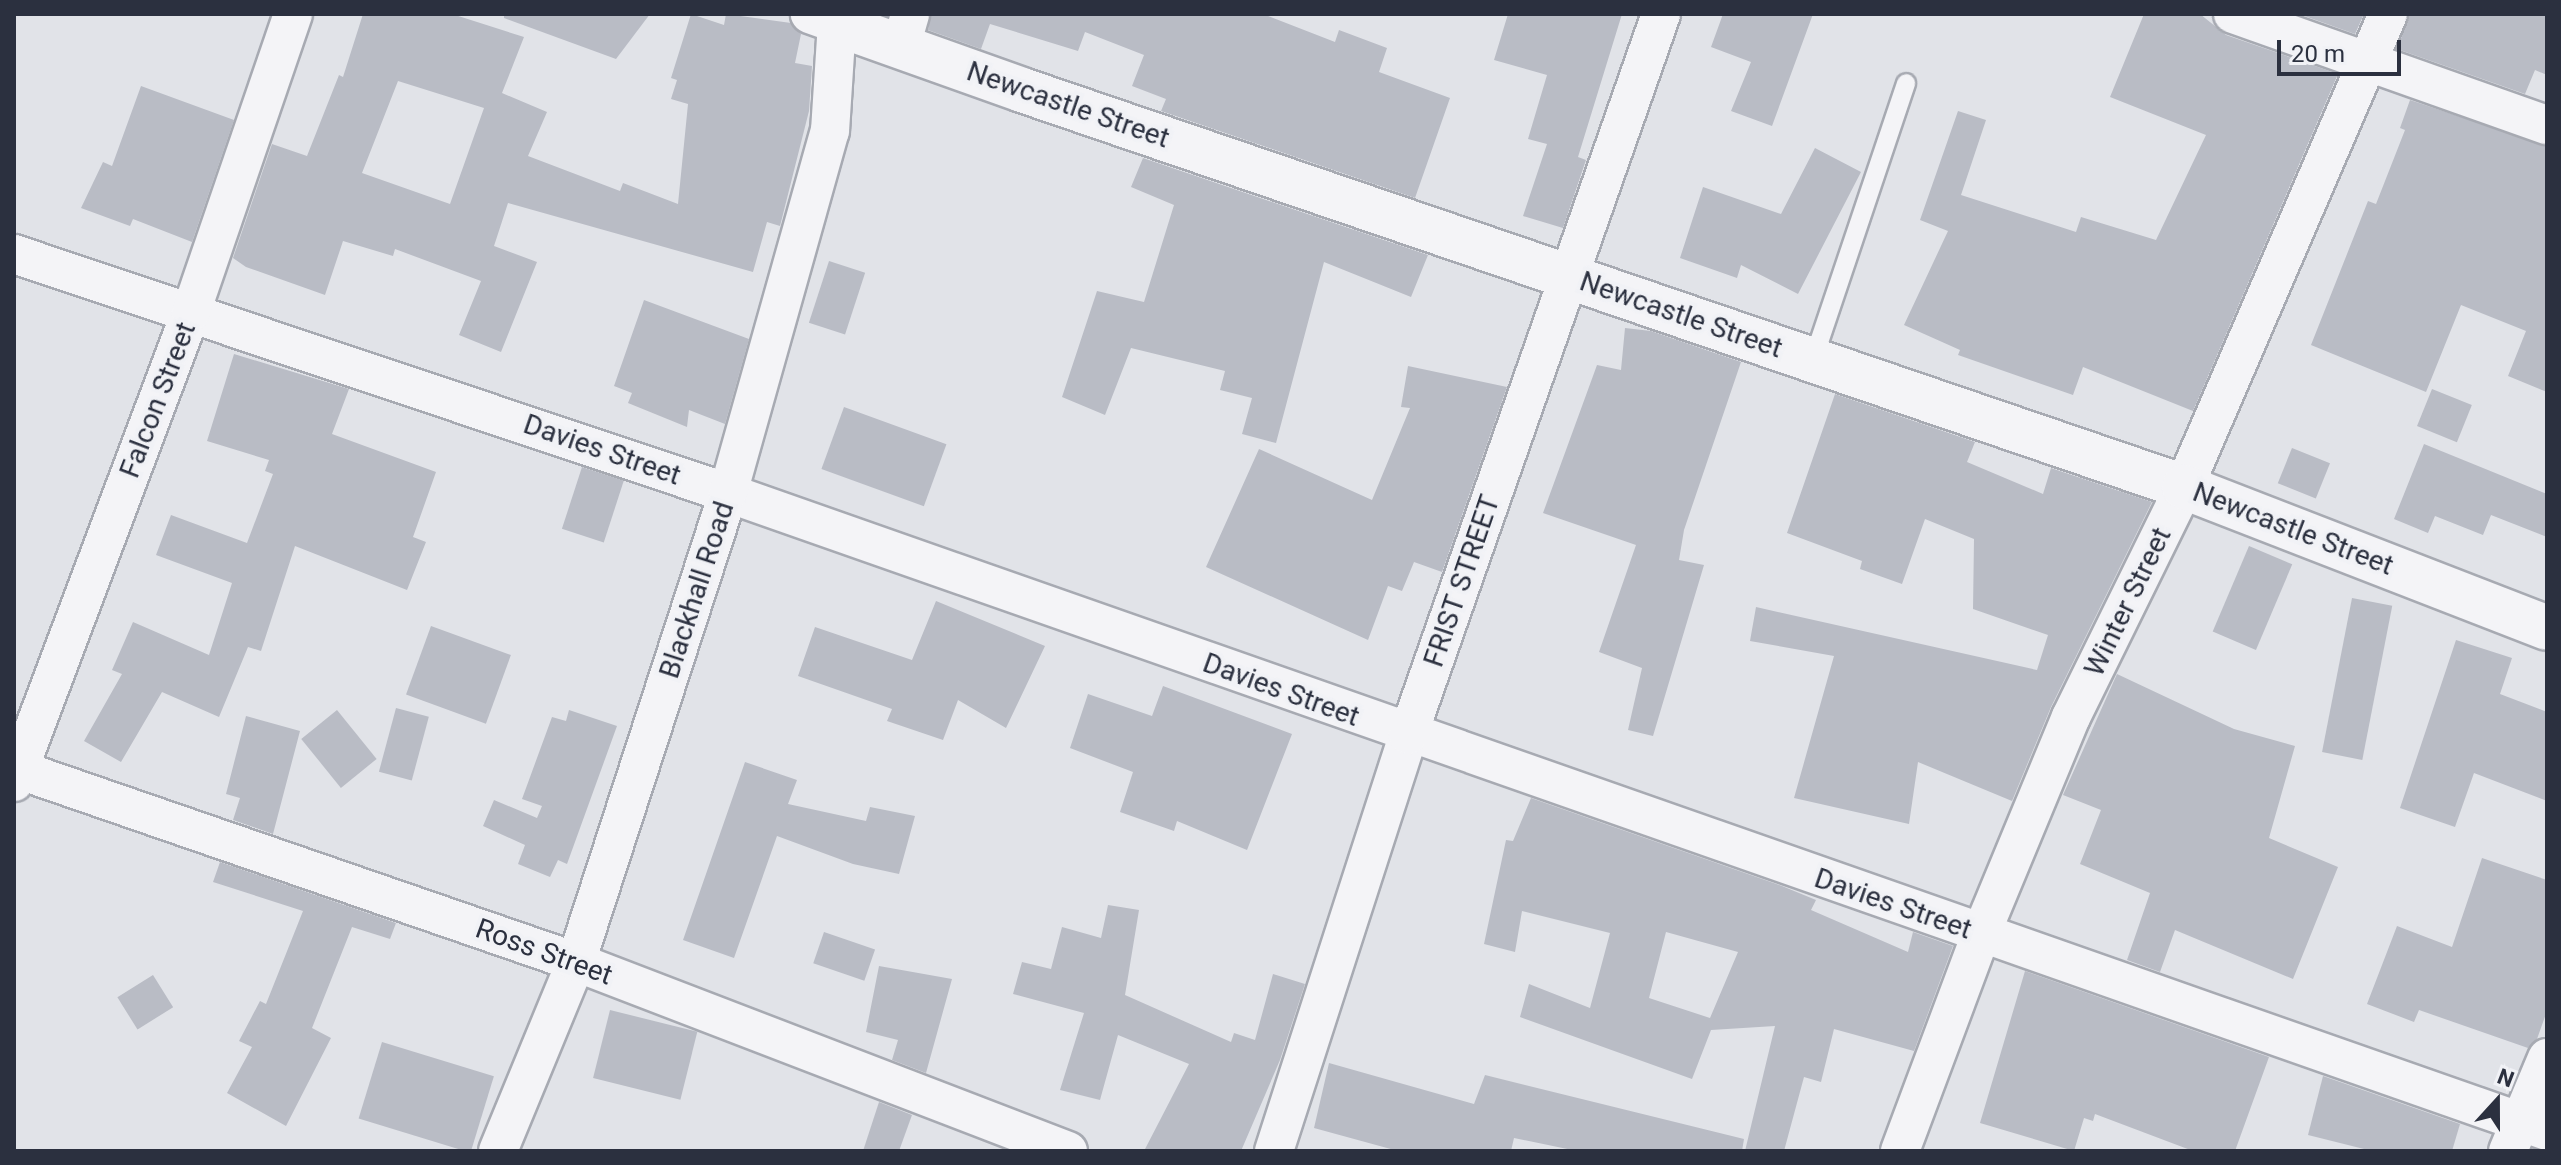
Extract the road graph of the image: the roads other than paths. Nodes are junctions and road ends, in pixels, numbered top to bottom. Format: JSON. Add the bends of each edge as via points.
{"nodes":[{"id":1,"x":293,"y":14,"type":"edge"},
{"id":2,"x":1661,"y":14,"type":"edge"},
{"id":3,"x":2233,"y":14,"type":"edge"},
{"id":4,"x":2388,"y":14,"type":"edge"},
{"id":5,"x":828,"y":17,"type":"edge"},
{"id":6,"x":906,"y":30,"type":"edge"},
{"id":7,"x":2369,"y":58,"type":"junction"},
{"id":8,"x":1906,"y":83,"type":"dead end"},
{"id":9,"x":2547,"y":125,"type":"edge"},
{"id":10,"x":14,"y":254,"type":"edge"},
{"id":11,"x":1568,"y":276,"type":"junction"},
{"id":12,"x":191,"y":312,"type":"junction"},
{"id":13,"x":1813,"y":360,"type":"junction"},
{"id":14,"x":2184,"y":487,"type":"junction"},
{"id":15,"x":728,"y":493,"type":"junction"},
{"id":16,"x":2547,"y":628,"type":"edge"},
{"id":17,"x":1408,"y":735,"type":"junction"},
{"id":18,"x":15,"y":773,"type":"edge"},
{"id":19,"x":1981,"y":934,"type":"junction"},
{"id":20,"x":576,"y":962,"type":"junction"},
{"id":21,"x":2547,"y":1058,"type":"edge"},
{"id":22,"x":2525,"y":1135,"type":"edge"},
{"id":23,"x":498,"y":1151,"type":"edge"},
{"id":24,"x":1068,"y":1151,"type":"edge"},
{"id":25,"x":1274,"y":1151,"type":"edge"},
{"id":26,"x":1900,"y":1151,"type":"edge"}],
"edges":[{"from":1,"to":12,"type":"street","name":"Falcon Street"},
{"from":2,"to":11,"type":"street","name":"FRIST STREET"},
{"from":3,"to":7,"type":"street"},
{"from":4,"to":7,"type":"street","name":"Winter Street"},
{"from":5,"to":6,"type":"street","name":"Newcastle Street"},
{"from":5,"to":15,"type":"street","name":"Blackhall Road","via":[[830,131]]},
{"from":6,"to":11,"type":"street","name":"Newcastle Street"},
{"from":7,"to":9,"type":"street"},
{"from":7,"to":14,"type":"street","name":"Winter Street"},
{"from":8,"to":13,"type":"lane"},
{"from":10,"to":12,"type":"street","name":"Davies Street"},
{"from":11,"to":13,"type":"street","name":"Newcastle Street"},
{"from":11,"to":17,"type":"street","name":"FRIST STREET"},
{"from":12,"to":15,"type":"street","name":"Davies Street"},
{"from":12,"to":18,"type":"street","name":"Falcon Street"},
{"from":13,"to":14,"type":"street","name":"Newcastle Street"},
{"from":14,"to":16,"type":"street","name":"Newcastle Street"},
{"from":14,"to":19,"type":"street","name":"Winter Street","via":[[2071,717]]},
{"from":15,"to":17,"type":"street","name":"Davies Street"},
{"from":15,"to":20,"type":"street","name":"Blackhall Road"},
{"from":17,"to":19,"type":"street","name":"Davies Street"},
{"from":17,"to":25,"type":"street","name":"FRIST STREET"},
{"from":18,"to":20,"type":"street","name":"Ross Street"},
{"from":19,"to":22,"type":"street","name":"Davies Street"},
{"from":19,"to":26,"type":"street","name":"Winter Street"},
{"from":20,"to":23,"type":"street","name":"Blackhall Road"},
{"from":20,"to":24,"type":"street","name":"Ross Street"},
{"from":21,"to":22,"type":"street"}]}
